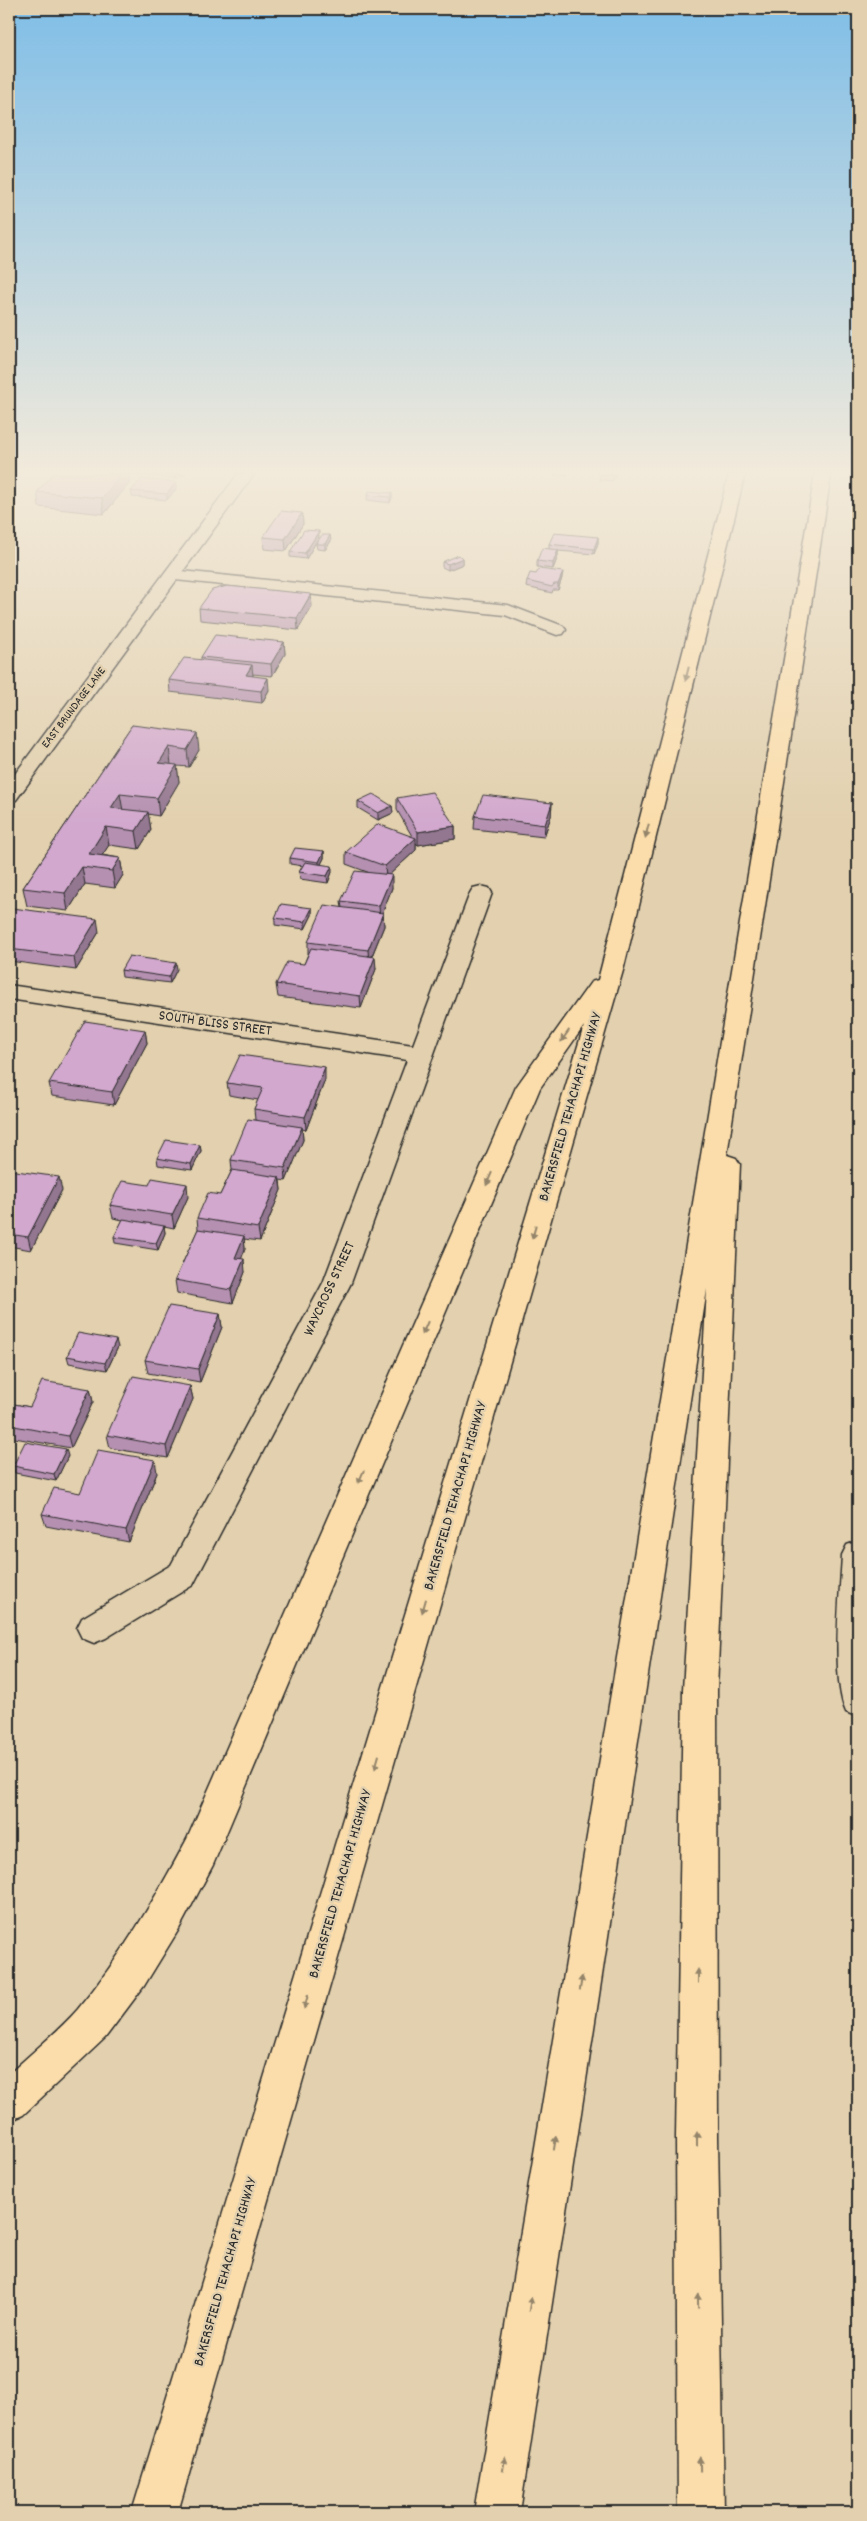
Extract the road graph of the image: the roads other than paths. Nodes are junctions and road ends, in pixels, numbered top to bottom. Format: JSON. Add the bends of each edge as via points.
{"nodes":[{"id":1,"x":160,"y":592,"type":"edge"},
{"id":2,"x":332,"y":592,"type":"edge"},
{"id":3,"x":708,"y":592,"type":"edge"},
{"id":4,"x":804,"y":592,"type":"edge"},
{"id":5,"x":557,"y":630,"type":"dead end"},
{"id":6,"x":9,"y":796,"type":"edge"},
{"id":7,"x":481,"y":893,"type":"dead end"},
{"id":8,"x":613,"y":967,"type":"junction"},
{"id":9,"x":9,"y":992,"type":"edge"},
{"id":10,"x":734,"y":1022,"type":"junction"},
{"id":11,"x":422,"y":1054,"type":"junction"},
{"id":12,"x":858,"y":1555,"type":"edge"},
{"id":13,"x":94,"y":1628,"type":"dead end"},
{"id":14,"x":858,"y":1700,"type":"edge"},
{"id":15,"x":9,"y":2101,"type":"edge"},
{"id":16,"x":155,"y":2512,"type":"edge"},
{"id":17,"x":497,"y":2512,"type":"edge"},
{"id":18,"x":701,"y":2512,"type":"edge"}],
"edges":[{"from":1,"to":6,"type":"street","name":"EAST BRUNDAGE LANE"},
{"from":2,"to":5,"type":"street","via":[[508,610]]},
{"from":3,"to":8,"type":"highway","name":"BAKERSFIELD TEHACHAPI HIGHWAY","one_way":true},
{"from":4,"to":10,"type":"highway"},
{"from":7,"to":11,"type":"street","name":"WAYCROSS STREET"},
{"from":8,"to":15,"type":"highway","one_way":true,"via":[[528,1087],[200,1852],[166,1916],[91,2024]]},
{"from":8,"to":16,"type":"highway","name":"BAKERSFIELD TEHACHAPI HIGHWAY","one_way":true},
{"from":9,"to":11,"type":"street","name":"SOUTH BLISS STREET"},
{"from":17,"to":10,"type":"highway","one_way":true},
{"from":18,"to":10,"type":"highway","one_way":true,"via":[[697,2147],[700,1690]]},
{"from":11,"to":13,"type":"street","name":"WAYCROSS STREET","via":[[337,1283],[182,1575]]},
{"from":12,"to":14,"type":"street","via":[[855,1652]]}]}
